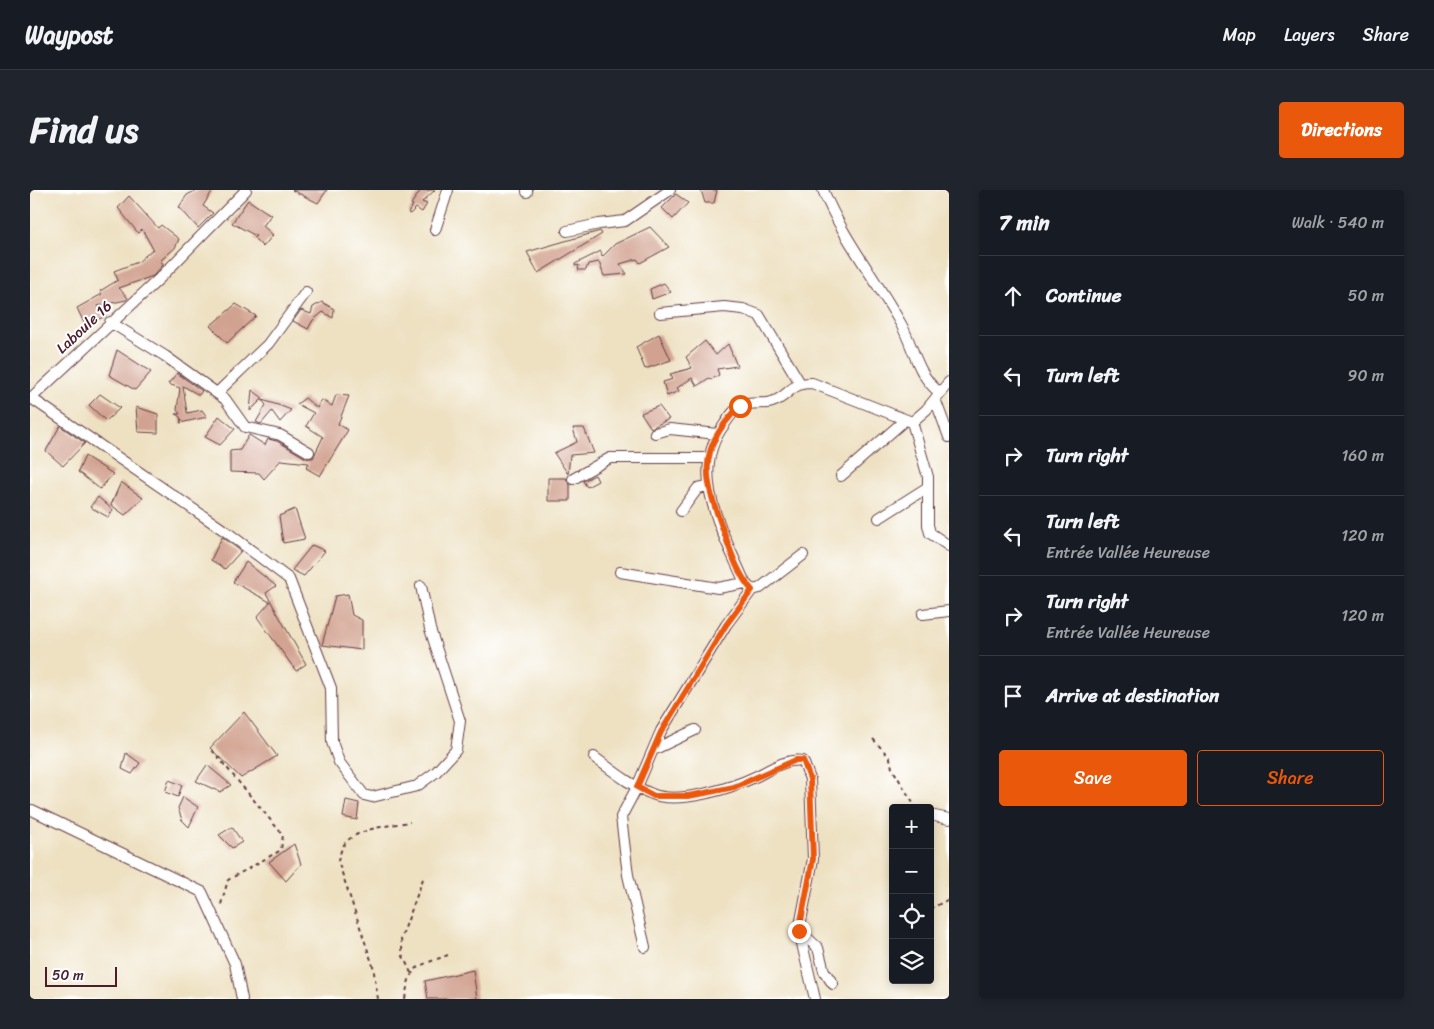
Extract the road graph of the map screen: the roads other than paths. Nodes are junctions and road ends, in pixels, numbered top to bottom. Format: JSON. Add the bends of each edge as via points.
{"nodes":[{"id":1,"x":246,"y":190,"type":"edge"},
{"id":2,"x":448,"y":190,"type":"edge"},
{"id":3,"x":670,"y":190,"type":"edge"},
{"id":4,"x":823,"y":190,"type":"edge"},
{"id":5,"x":435,"y":230,"type":"dead end"},
{"id":6,"x":567,"y":231,"type":"dead end"},
{"id":7,"x":306,"y":292,"type":"dead end"},
{"id":8,"x":660,"y":313,"type":"dead end"},
{"id":9,"x":110,"y":322,"type":"junction"},
{"id":10,"x":949,"y":382,"type":"edge"},
{"id":11,"x":800,"y":383,"type":"junction"},
{"id":12,"x":217,"y":393,"type":"junction"},
{"id":13,"x":937,"y":396,"type":"junction"},
{"id":14,"x":30,"y":398,"type":"edge"},
{"id":15,"x":908,"y":421,"type":"junction"},
{"id":16,"x":655,"y":433,"type":"dead end"},
{"id":17,"x":717,"y":434,"type":"junction"},
{"id":18,"x":949,"y":437,"type":"edge"},
{"id":19,"x":309,"y":452,"type":"dead end"},
{"id":20,"x":708,"y":458,"type":"junction"},
{"id":21,"x":841,"y":476,"type":"dead end"},
{"id":22,"x":573,"y":479,"type":"dead end"},
{"id":23,"x":708,"y":486,"type":"junction"},
{"id":24,"x":928,"y":487,"type":"junction"},
{"id":25,"x":680,"y":511,"type":"dead end"},
{"id":26,"x":879,"y":518,"type":"dead end"},
{"id":27,"x":949,"y":546,"type":"edge"},
{"id":28,"x":803,"y":555,"type":"dead end"},
{"id":29,"x":620,"y":572,"type":"dead end"},
{"id":30,"x":421,"y":586,"type":"dead end"},
{"id":31,"x":748,"y":586,"type":"junction"},
{"id":32,"x":949,"y":611,"type":"edge"},
{"id":33,"x":923,"y":614,"type":"dead end"},
{"id":34,"x":696,"y":730,"type":"dead end"},
{"id":35,"x":653,"y":750,"type":"junction"},
{"id":36,"x":594,"y":757,"type":"dead end"},
{"id":37,"x":637,"y":787,"type":"junction"},
{"id":38,"x":32,"y":810,"type":"dead end"},
{"id":39,"x":934,"y":816,"type":"edge"},
{"id":40,"x":949,"y":819,"type":"edge"},
{"id":41,"x":799,"y":931,"type":"junction"},
{"id":42,"x":645,"y":947,"type":"dead end"},
{"id":43,"x":834,"y":984,"type":"dead end"},
{"id":44,"x":242,"y":999,"type":"edge"},
{"id":45,"x":815,"y":999,"type":"edge"}],
"edges":[{"from":1,"to":9,"type":"street","name":"Laboule 16","via":[[160,278]]},
{"from":2,"to":5,"type":"street"},
{"from":3,"to":6,"type":"street","via":[[626,221]]},
{"from":4,"to":13,"type":"street","via":[[835,217],[901,326]]},
{"from":7,"to":12,"type":"street","via":[[268,344]]},
{"from":8,"to":11,"type":"street","via":[[724,307],[744,309],[759,315]]},
{"from":9,"to":12,"type":"street"},
{"from":9,"to":14,"type":"street","name":"Laboule 16"},
{"from":10,"to":13,"type":"street"},
{"from":11,"to":15,"type":"street","via":[[825,387]]},
{"from":11,"to":17,"type":"street","via":[[772,402],[740,406]]},
{"from":12,"to":19,"type":"street","via":[[245,427],[280,435]]},
{"from":13,"to":15,"type":"street","via":[[926,410]]},
{"from":13,"to":18,"type":"street"},
{"from":14,"to":30,"type":"street","via":[[228,533],[288,580],[331,688],[332,742],[339,762],[364,795],[372,797],[416,786],[436,772],[456,750],[460,721],[430,629]]},
{"from":15,"to":21,"type":"street"},
{"from":15,"to":24,"type":"street","via":[[928,477]]},
{"from":16,"to":17,"type":"street","via":[[670,429]]},
{"from":17,"to":20,"type":"street"},
{"from":20,"to":22,"type":"street","via":[[610,458]]},
{"from":20,"to":23,"type":"street"},
{"from":23,"to":25,"type":"street","via":[[698,488]]},
{"from":23,"to":31,"type":"street","via":[[727,541]]},
{"from":24,"to":26,"type":"street"},
{"from":24,"to":27,"type":"street","via":[[930,533]]},
{"from":28,"to":31,"type":"street","via":[[760,588]]},
{"from":29,"to":31,"type":"street","via":[[718,588]]},
{"from":31,"to":35,"type":"street"},
{"from":32,"to":33,"type":"street"},
{"from":34,"to":35,"type":"street"},
{"from":35,"to":37,"type":"street"},
{"from":36,"to":37,"type":"street"},
{"from":37,"to":41,"type":"street","via":[[654,796],[697,795],[734,787],[782,764],[803,760],[810,779],[813,859]]},
{"from":37,"to":42,"type":"street","via":[[620,825]]},
{"from":38,"to":44,"type":"street","via":[[202,892],[235,964]]},
{"from":39,"to":40,"type":"street"},
{"from":41,"to":43,"type":"street","via":[[818,948],[824,971]]},
{"from":41,"to":45,"type":"street"}]}
